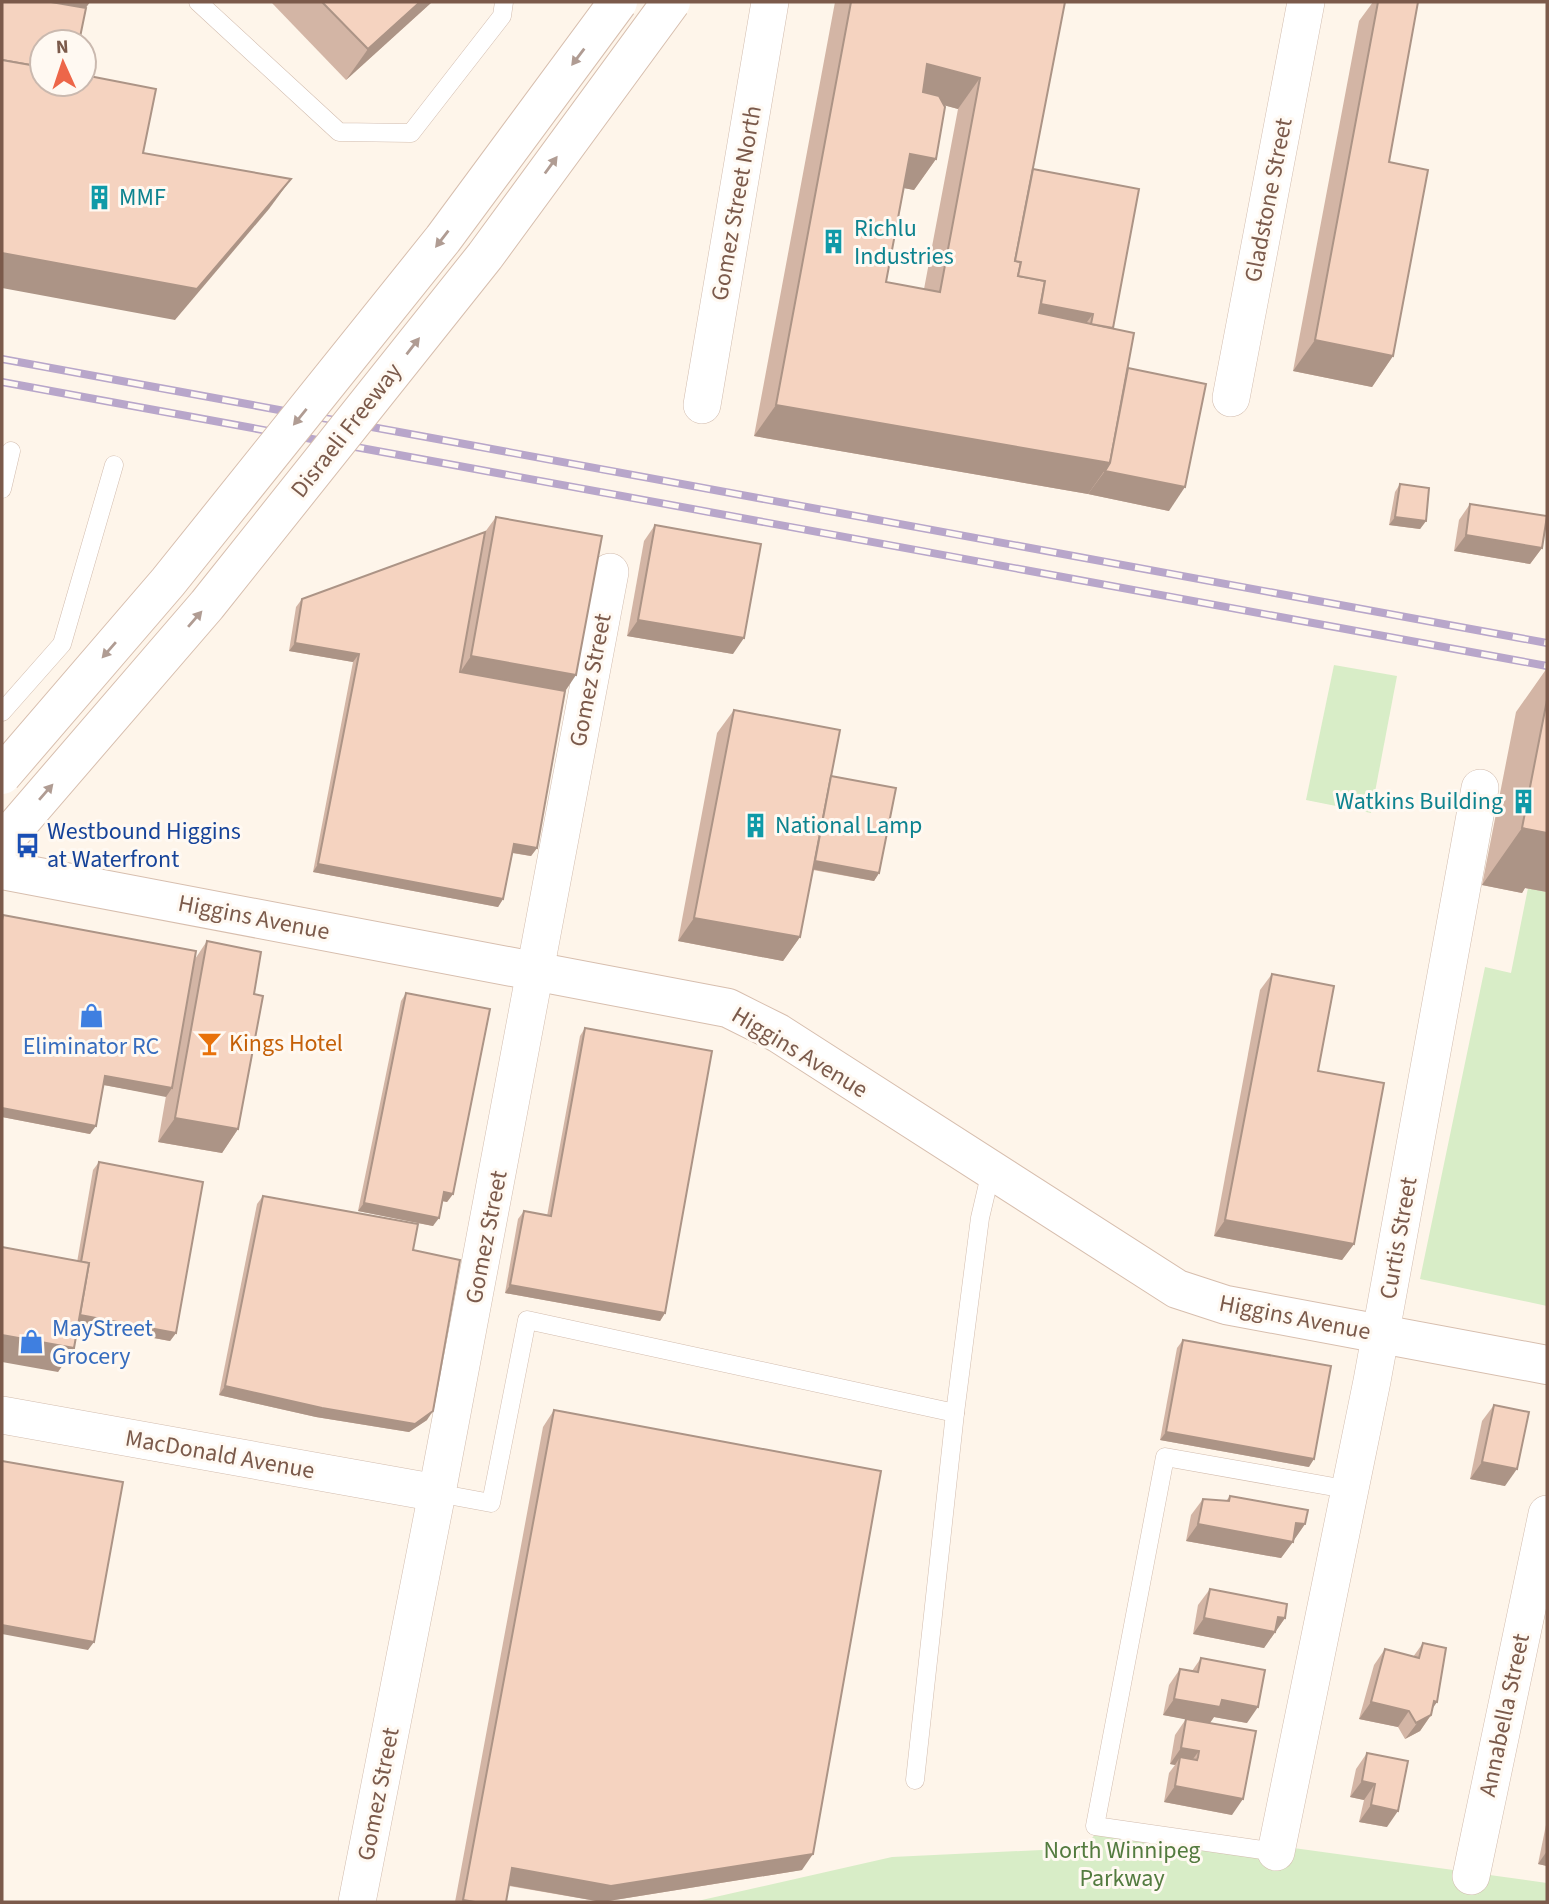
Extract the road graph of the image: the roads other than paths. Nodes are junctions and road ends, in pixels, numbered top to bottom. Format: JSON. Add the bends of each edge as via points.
{"nodes":[{"id":1,"x":198,"y":2,"type":"edge"},
{"id":2,"x":504,"y":2,"type":"edge"},
{"id":3,"x":618,"y":2,"type":"edge"},
{"id":4,"x":671,"y":2,"type":"edge"},
{"id":5,"x":770,"y":2,"type":"edge"},
{"id":6,"x":1306,"y":2,"type":"edge"},
{"id":7,"x":1231,"y":398,"type":"dead end"},
{"id":8,"x":702,"y":405,"type":"dead end"},
{"id":9,"x":11,"y":451,"type":"dead end"},
{"id":10,"x":114,"y":465,"type":"dead end"},
{"id":11,"x":2,"y":489,"type":"edge"},
{"id":12,"x":610,"y":572,"type":"dead end"},
{"id":13,"x":2,"y":712,"type":"edge"},
{"id":14,"x":2,"y":775,"type":"edge"},
{"id":15,"x":1480,"y":788,"type":"dead end"},
{"id":16,"x":2,"y":843,"type":"edge"},
{"id":17,"x":2,"y":870,"type":"edge"},
{"id":18,"x":536,"y":970,"type":"junction"},
{"id":19,"x":991,"y":1171,"type":"junction"},
{"id":20,"x":1380,"y":1334,"type":"junction"},
{"id":21,"x":1547,"y":1365,"type":"edge"},
{"id":22,"x":955,"y":1413,"type":"junction"},
{"id":23,"x":2,"y":1415,"type":"edge"},
{"id":24,"x":1351,"y":1489,"type":"junction"},
{"id":25,"x":438,"y":1493,"type":"junction"},
{"id":26,"x":1547,"y":1514,"type":"edge"},
{"id":27,"x":915,"y":1780,"type":"dead end"},
{"id":28,"x":1276,"y":1852,"type":"joint"},
{"id":29,"x":1471,"y":1876,"type":"dead end"},
{"id":30,"x":357,"y":1902,"type":"edge"}],
"edges":[{"from":1,"to":2,"type":"lane","via":[[339,132],[411,133],[502,16]]},
{"from":3,"to":14,"type":"main road","name":"Disraeli Freeway","one_way":true,"bridge":true,"via":[[443,239],[168,582]]},
{"from":16,"to":4,"type":"main road","name":"Disraeli Freeway","one_way":true,"bridge":true,"via":[[207,605],[485,256]]},
{"from":5,"to":8,"type":"street","name":"Gomez Street North"},
{"from":6,"to":7,"type":"street","name":"Gladstone Street"},
{"from":9,"to":11,"type":"lane"},
{"from":10,"to":13,"type":"lane","via":[[62,644]]},
{"from":12,"to":18,"type":"street","name":"Gomez Street"},
{"from":15,"to":20,"type":"street","name":"Curtis Street"},
{"from":17,"to":18,"type":"main road","name":"Higgins Avenue"},
{"from":18,"to":19,"type":"main road","name":"Higgins Avenue","via":[[697,999],[751,1018]]},
{"from":18,"to":25,"type":"street","name":"Gomez Street"},
{"from":19,"to":20,"type":"main road","name":"Higgins Avenue","via":[[1177,1289],[1226,1305]]},
{"from":19,"to":22,"type":"lane","via":[[980,1218]]},
{"from":20,"to":21,"type":"main road","name":"Higgins Avenue"},
{"from":20,"to":24,"type":"street","name":"Curtis Street"},
{"from":22,"to":25,"type":"lane","via":[[527,1320],[491,1503]]},
{"from":22,"to":27,"type":"lane"},
{"from":23,"to":25,"type":"street","name":"MacDonald Avenue"},
{"from":24,"to":28,"type":"street","name":"Curtis Street"},
{"from":24,"to":28,"type":"lane","via":[[1165,1457],[1095,1826]]},
{"from":25,"to":30,"type":"street","name":"Gomez Street"},
{"from":26,"to":29,"type":"street","name":"Annabella Street"}]}
